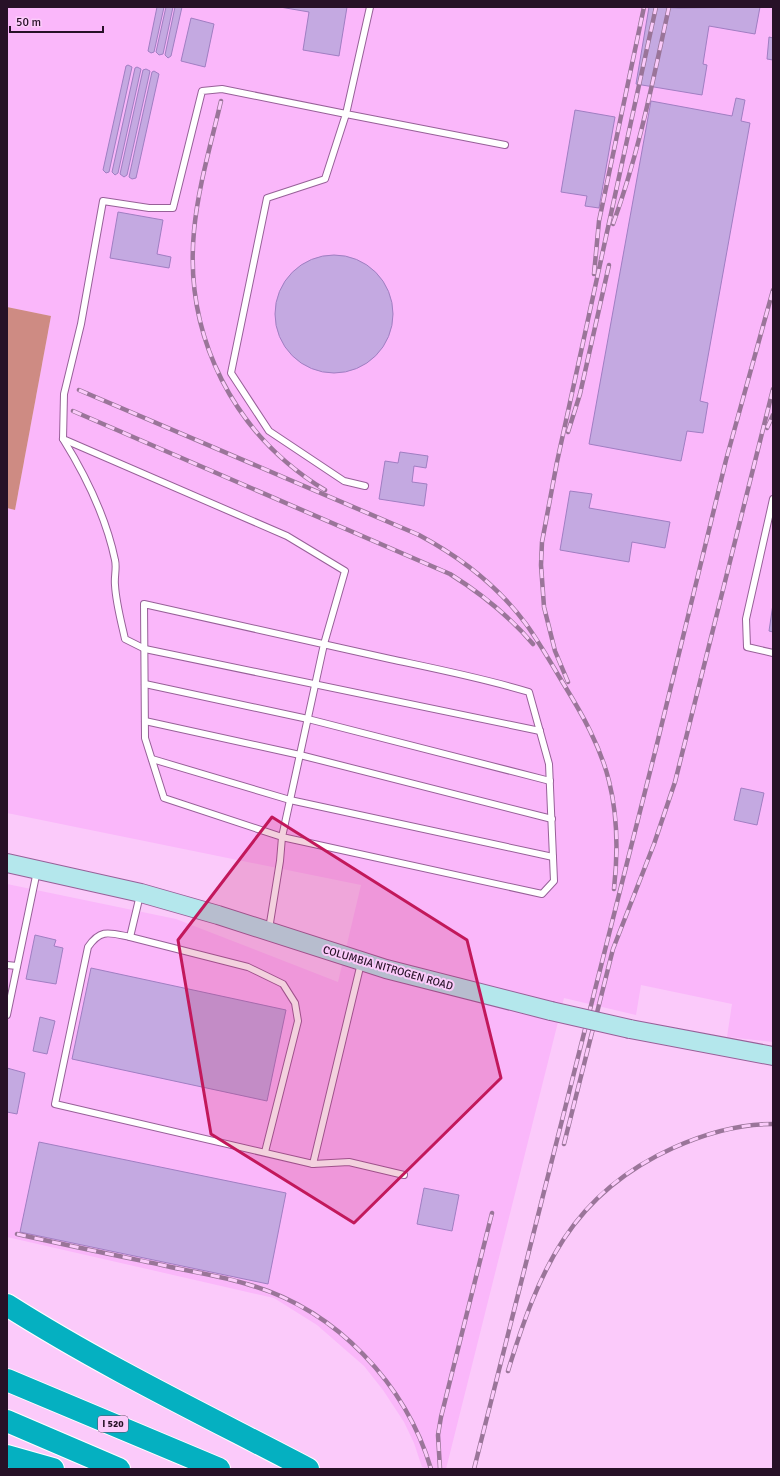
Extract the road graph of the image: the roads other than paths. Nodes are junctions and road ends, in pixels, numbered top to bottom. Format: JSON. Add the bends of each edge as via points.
{"nodes":[{"id":1,"x":370,"y":7,"type":"edge"},
{"id":2,"x":346,"y":114,"type":"junction"},
{"id":3,"x":505,"y":145,"type":"dead end"},
{"id":4,"x":64,"y":439,"type":"junction"},
{"id":5,"x":365,"y":486,"type":"dead end"},
{"id":6,"x":773,"y":498,"type":"edge"},
{"id":7,"x":324,"y":644,"type":"junction"},
{"id":8,"x":145,"y":649,"type":"junction"},
{"id":9,"x":773,"y":653,"type":"edge"},
{"id":10,"x":145,"y":684,"type":"junction"},
{"id":11,"x":315,"y":685,"type":"junction"},
{"id":12,"x":308,"y":719,"type":"junction"},
{"id":13,"x":145,"y":720,"type":"junction"},
{"id":14,"x":540,"y":731,"type":"junction"},
{"id":15,"x":300,"y":755,"type":"junction"},
{"id":16,"x":152,"y":759,"type":"junction"},
{"id":17,"x":550,"y":781,"type":"junction"},
{"id":18,"x":290,"y":800,"type":"junction"},
{"id":19,"x":552,"y":819,"type":"junction"},
{"id":20,"x":282,"y":837,"type":"junction"},
{"id":21,"x":553,"y":857,"type":"junction"},
{"id":22,"x":7,"y":863,"type":"edge"},
{"id":23,"x":37,"y":869,"type":"junction"},
{"id":24,"x":141,"y":893,"type":"junction"},
{"id":25,"x":269,"y":932,"type":"junction"},
{"id":26,"x":130,"y":937,"type":"junction"},
{"id":27,"x":362,"y":961,"type":"junction"},
{"id":28,"x":7,"y":965,"type":"edge"},
{"id":29,"x":17,"y":966,"type":"junction"},
{"id":30,"x":7,"y":1015,"type":"edge"},
{"id":31,"x":773,"y":1056,"type":"edge"},
{"id":32,"x":265,"y":1152,"type":"junction"},
{"id":33,"x":313,"y":1164,"type":"junction"},
{"id":34,"x":404,"y":1175,"type":"dead end"},
{"id":35,"x":7,"y":1305,"type":"edge"},
{"id":36,"x":7,"y":1380,"type":"edge"},
{"id":37,"x":7,"y":1421,"type":"edge"},
{"id":38,"x":7,"y":1456,"type":"edge"},
{"id":39,"x":53,"y":1469,"type":"edge"},
{"id":40,"x":119,"y":1469,"type":"edge"},
{"id":41,"x":219,"y":1469,"type":"edge"},
{"id":42,"x":308,"y":1469,"type":"edge"}],
"edges":[{"from":1,"to":2,"type":"lane"},
{"from":2,"to":3,"type":"lane"},
{"from":2,"to":4,"type":"lane","via":[[222,89],[202,91],[173,208],[149,208],[103,202],[81,324],[64,394]]},
{"from":2,"to":5,"type":"lane","via":[[325,179],[267,198],[231,373],[269,431],[344,481]]},
{"from":4,"to":7,"type":"lane","via":[[287,536],[345,571]]},
{"from":4,"to":8,"type":"lane","via":[[94,494],[115,561],[115,585],[124,639]]},
{"from":6,"to":9,"type":"lane","via":[[746,619],[747,648]]},
{"from":7,"to":8,"type":"lane","via":[[144,604]]},
{"from":7,"to":11,"type":"lane"},
{"from":7,"to":14,"type":"lane","via":[[529,692]]},
{"from":8,"to":10,"type":"lane"},
{"from":8,"to":11,"type":"lane"},
{"from":10,"to":12,"type":"lane"},
{"from":10,"to":13,"type":"lane"},
{"from":11,"to":12,"type":"lane"},
{"from":11,"to":14,"type":"lane"},
{"from":12,"to":15,"type":"lane"},
{"from":12,"to":17,"type":"lane"},
{"from":13,"to":15,"type":"lane"},
{"from":13,"to":16,"type":"lane","via":[[145,738]]},
{"from":14,"to":17,"type":"lane","via":[[549,764]]},
{"from":15,"to":18,"type":"lane"},
{"from":15,"to":19,"type":"lane"},
{"from":16,"to":18,"type":"lane"},
{"from":16,"to":20,"type":"lane","via":[[164,798]]},
{"from":17,"to":19,"type":"lane"},
{"from":18,"to":20,"type":"lane"},
{"from":18,"to":21,"type":"lane"},
{"from":19,"to":21,"type":"lane"},
{"from":20,"to":21,"type":"lane","via":[[542,894],[554,881]]},
{"from":20,"to":25,"type":"lane"},
{"from":22,"to":23,"type":"street","name":"COLUMBIA NITROGEN ROAD"},
{"from":23,"to":24,"type":"street","name":"COLUMBIA NITROGEN ROAD"},
{"from":23,"to":29,"type":"lane"},
{"from":24,"to":25,"type":"street","name":"COLUMBIA NITROGEN ROAD"},
{"from":24,"to":26,"type":"lane"},
{"from":25,"to":27,"type":"street","name":"COLUMBIA NITROGEN ROAD"},
{"from":26,"to":32,"type":"lane","via":[[248,967],[283,984],[295,1003],[298,1021]]},
{"from":26,"to":32,"type":"lane","via":[[107,932],[100,934],[88,947],[55,1104]]},
{"from":27,"to":31,"type":"street","name":"COLUMBIA NITROGEN ROAD","bridge":true,"via":[[551,1011]]},
{"from":27,"to":33,"type":"lane"},
{"from":28,"to":29,"type":"lane"},
{"from":29,"to":30,"type":"lane"},
{"from":32,"to":33,"type":"lane"},
{"from":33,"to":34,"type":"lane","via":[[349,1162]]},
{"from":35,"to":42,"type":"highway","via":[[98,1358]]},
{"from":36,"to":41,"type":"highway","number":"I 520"},
{"from":37,"to":40,"type":"highway"},
{"from":38,"to":39,"type":"highway"}]}
